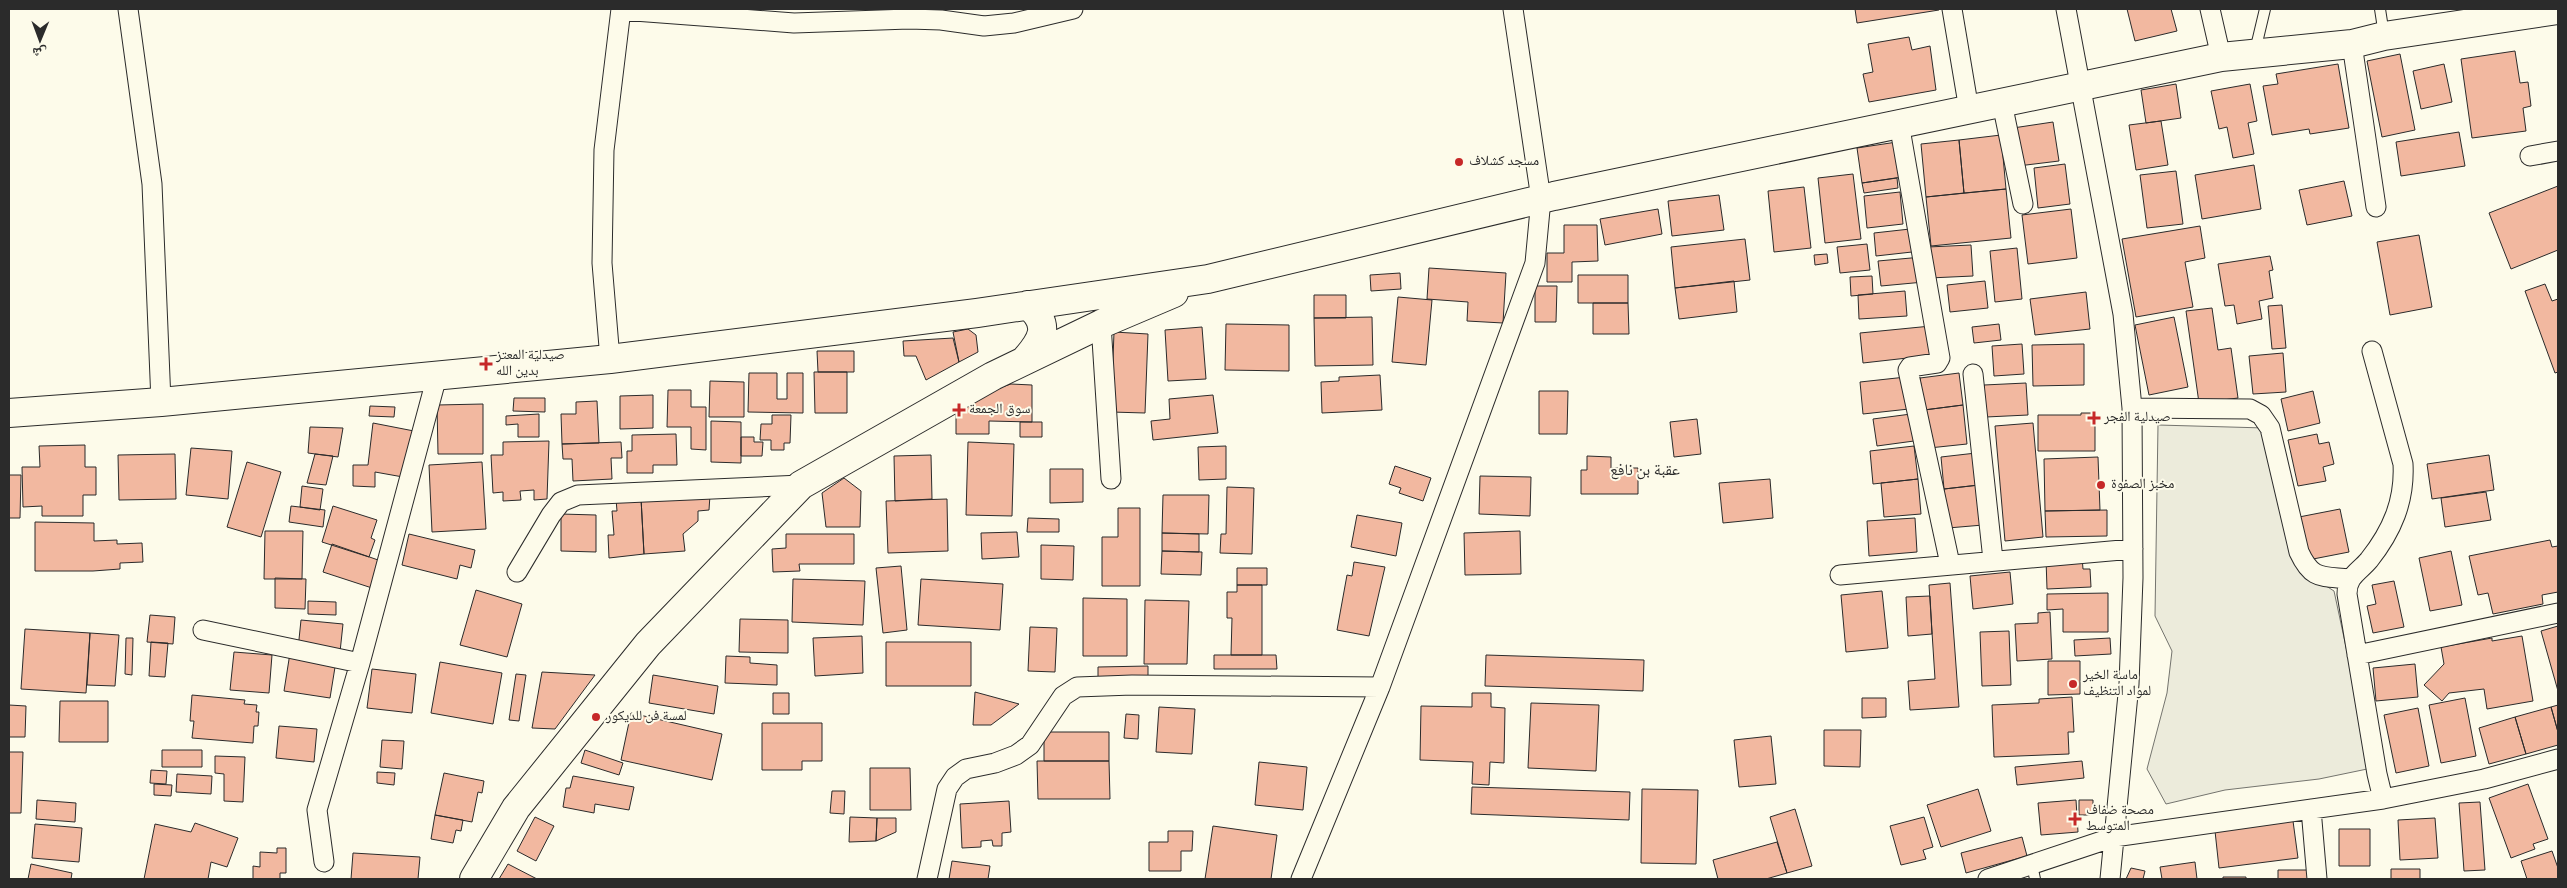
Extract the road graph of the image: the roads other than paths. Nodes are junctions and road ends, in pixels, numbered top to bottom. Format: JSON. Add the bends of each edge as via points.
{"nodes":[{"id":1,"x":128,"y":9,"type":"edge"},
{"id":2,"x":1074,"y":9,"type":"edge"},
{"id":3,"x":1513,"y":9,"type":"edge"},
{"id":4,"x":1952,"y":9,"type":"edge"},
{"id":5,"x":2066,"y":9,"type":"edge"},
{"id":6,"x":2210,"y":9,"type":"edge"},
{"id":7,"x":2265,"y":9,"type":"edge"},
{"id":8,"x":2380,"y":9,"type":"edge"},
{"id":9,"x":621,"y":10,"type":"edge"},
{"id":10,"x":2558,"y":10,"type":"edge"},
{"id":11,"x":2384,"y":36,"type":"junction"},
{"id":12,"x":2352,"y":44,"type":"junction"},
{"id":13,"x":2254,"y":53,"type":"junction"},
{"id":14,"x":2221,"y":57,"type":"junction"},
{"id":15,"x":2082,"y":87,"type":"junction"},
{"id":16,"x":2002,"y":103,"type":"junction"},
{"id":17,"x":1969,"y":110,"type":"junction"},
{"id":18,"x":1899,"y":123,"type":"junction"},
{"id":19,"x":2558,"y":151,"type":"edge"},
{"id":20,"x":2530,"y":156,"type":"dead end"},
{"id":21,"x":1541,"y":199,"type":"junction"},
{"id":22,"x":2023,"y":204,"type":"dead end"},
{"id":23,"x":2376,"y":207,"type":"dead end"},
{"id":24,"x":1208,"y":278,"type":"junction"},
{"id":25,"x":1028,"y":305,"type":"junction"},
{"id":26,"x":1101,"y":324,"type":"junction"},
{"id":27,"x":2372,"y":351,"type":"dead end"},
{"id":28,"x":610,"y":359,"type":"junction"},
{"id":29,"x":1023,"y":362,"type":"junction"},
{"id":30,"x":1973,"y":374,"type":"dead end"},
{"id":31,"x":437,"y":376,"type":"junction"},
{"id":32,"x":160,"y":402,"type":"junction"},
{"id":33,"x":2132,"y":408,"type":"junction"},
{"id":34,"x":9,"y":413,"type":"edge"},
{"id":35,"x":1111,"y":479,"type":"dead end"},
{"id":36,"x":801,"y":485,"type":"junction"},
{"id":37,"x":2133,"y":549,"type":"junction"},
{"id":38,"x":1993,"y":560,"type":"junction"},
{"id":39,"x":1950,"y":564,"type":"junction"},
{"id":40,"x":517,"y":572,"type":"dead end"},
{"id":41,"x":1840,"y":575,"type":"dead end"},
{"id":42,"x":2349,"y":579,"type":"junction"},
{"id":43,"x":2558,"y":613,"type":"edge"},
{"id":44,"x":203,"y":630,"type":"dead end"},
{"id":45,"x":2356,"y":655,"type":"junction"},
{"id":46,"x":360,"y":663,"type":"junction"},
{"id":47,"x":1380,"y":687,"type":"junction"},
{"id":48,"x":2558,"y":760,"type":"edge"},
{"id":49,"x":2383,"y":799,"type":"junction"},
{"id":50,"x":2311,"y":809,"type":"junction"},
{"id":51,"x":2114,"y":837,"type":"junction"},
{"id":52,"x":324,"y":862,"type":"dead end"},
{"id":53,"x":2034,"y":872,"type":"edge"},
{"id":54,"x":474,"y":879,"type":"edge"},
{"id":55,"x":927,"y":879,"type":"edge"},
{"id":56,"x":1301,"y":879,"type":"edge"},
{"id":57,"x":1988,"y":879,"type":"edge"},
{"id":58,"x":2110,"y":879,"type":"edge"},
{"id":59,"x":2317,"y":879,"type":"edge"}],
"edges":[{"from":1,"to":32,"type":"street","via":[[152,184]]},
{"from":2,"to":9,"type":"street","via":[[1014,23],[984,26],[941,20],[794,23]]},
{"from":3,"to":21,"type":"street"},
{"from":4,"to":17,"type":"street"},
{"from":5,"to":15,"type":"street"},
{"from":6,"to":14,"type":"street"},
{"from":7,"to":13,"type":"lane"},
{"from":8,"to":11,"type":"lane"},
{"from":9,"to":28,"type":"street","via":[[604,150],[602,263]]},
{"from":10,"to":11,"type":"main road"},
{"from":11,"to":12,"type":"main road"},
{"from":12,"to":13,"type":"main road"},
{"from":12,"to":23,"type":"street"},
{"from":13,"to":14,"type":"main road"},
{"from":14,"to":15,"type":"main road"},
{"from":15,"to":16,"type":"main road"},
{"from":15,"to":33,"type":"street","via":[[2123,314]]},
{"from":16,"to":17,"type":"main road"},
{"from":16,"to":22,"type":"street"},
{"from":17,"to":18,"type":"main road"},
{"from":18,"to":21,"type":"main road"},
{"from":18,"to":39,"type":"street","via":[[1940,358],[1938,362],[1908,370]]},
{"from":19,"to":20,"type":"street"},
{"from":21,"to":24,"type":"main road"},
{"from":21,"to":47,"type":"street","via":[[1535,263]]},
{"from":24,"to":25,"type":"main road"},
{"from":24,"to":26,"type":"main road"},
{"from":25,"to":28,"type":"main road"},
{"from":25,"to":29,"type":"main road","via":[[1041,318],[1042,329],[1039,343]]},
{"from":26,"to":29,"type":"main road"},
{"from":26,"to":35,"type":"street"},
{"from":27,"to":42,"type":"street","via":[[2403,464],[2404,479],[2396,518],[2370,559]]},
{"from":28,"to":31,"type":"main road"},
{"from":29,"to":36,"type":"main road"},
{"from":30,"to":38,"type":"street"},
{"from":31,"to":32,"type":"main road"},
{"from":31,"to":46,"type":"street"},
{"from":32,"to":34,"type":"main road"},
{"from":33,"to":37,"type":"street"},
{"from":33,"to":42,"type":"street","via":[[2250,409],[2261,415],[2270,428],[2299,552],[2306,567],[2317,576]]},
{"from":36,"to":40,"type":"street","via":[[578,495],[561,502],[550,515]]},
{"from":36,"to":54,"type":"main road","via":[[648,644],[516,808]]},
{"from":37,"to":38,"type":"street"},
{"from":37,"to":51,"type":"street","via":[[2129,684]]},
{"from":38,"to":39,"type":"street"},
{"from":39,"to":41,"type":"street"},
{"from":42,"to":45,"type":"street","via":[[2347,594]]},
{"from":43,"to":45,"type":"street"},
{"from":44,"to":46,"type":"street"},
{"from":45,"to":49,"type":"street"},
{"from":46,"to":52,"type":"street","via":[[317,810]]},
{"from":47,"to":55,"type":"street","via":[[1132,684],[1077,687],[1063,696],[1030,745],[1016,755],[966,769],[955,777],[946,789]]},
{"from":47,"to":56,"type":"street"},
{"from":48,"to":49,"type":"street"},
{"from":49,"to":50,"type":"street"},
{"from":50,"to":51,"type":"street"},
{"from":50,"to":59,"type":"street"},
{"from":51,"to":53,"type":"street"},
{"from":51,"to":58,"type":"street"},
{"from":53,"to":57,"type":"street"}]}
